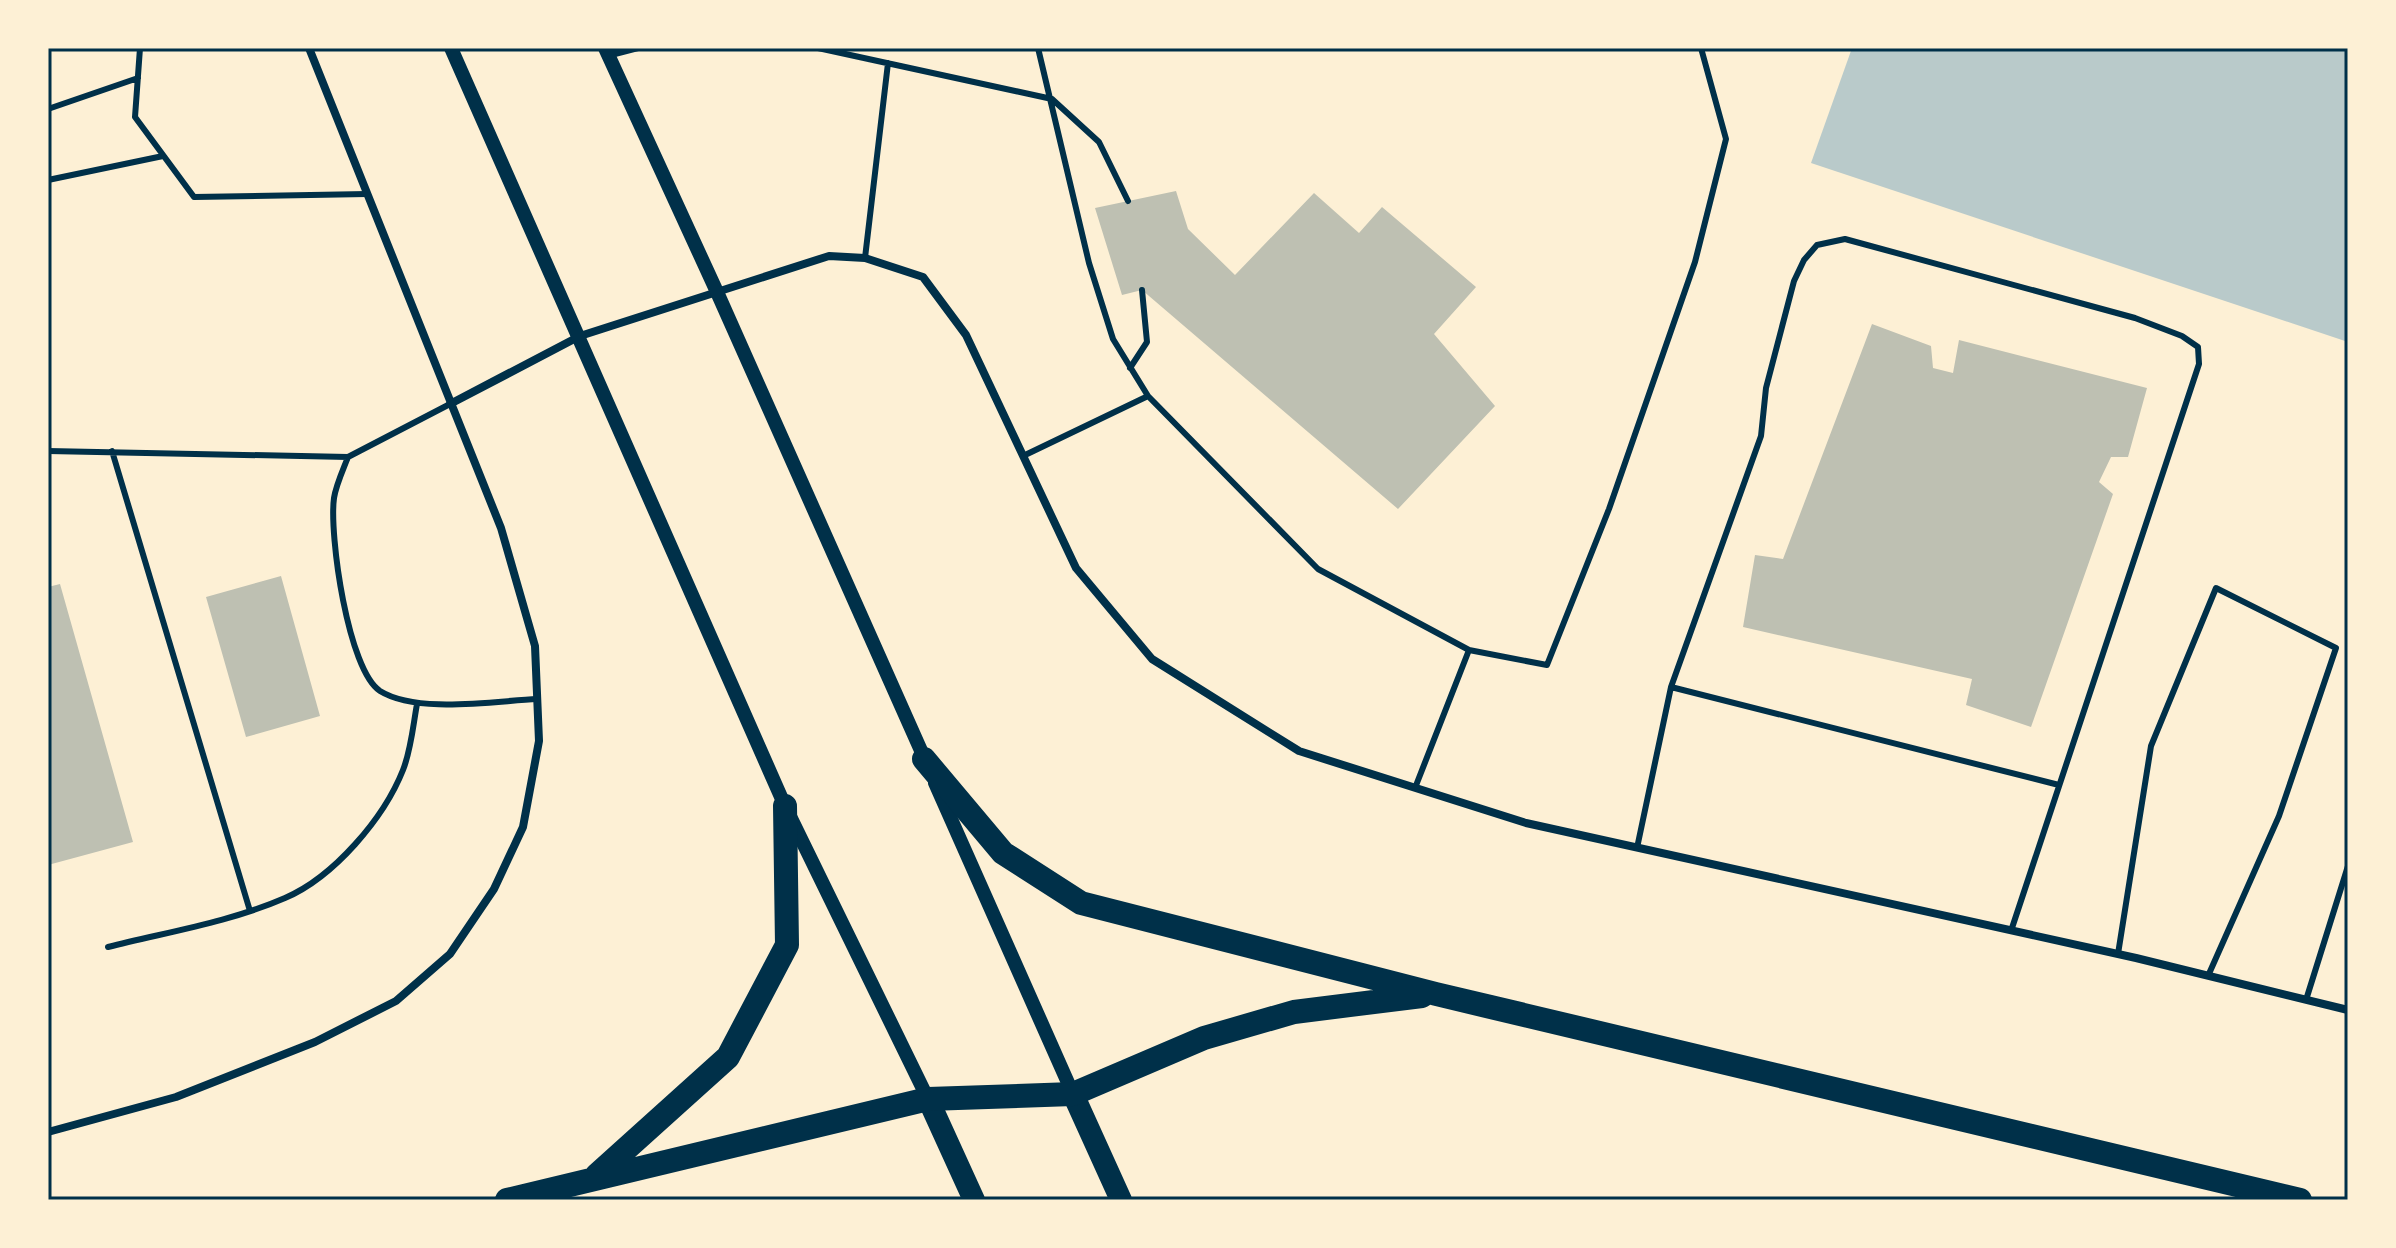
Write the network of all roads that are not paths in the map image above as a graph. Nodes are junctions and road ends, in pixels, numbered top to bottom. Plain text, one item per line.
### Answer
1 (140, 48) edge
2 (309, 48) edge
3 (451, 48) edge
4 (638, 48) edge
5 (818, 48) edge
6 (1038, 48) edge
7 (1701, 48) edge
8 (607, 52) edge
9 (888, 63) junction
10 (138, 78) junction
11 (1052, 99) junction
12 (48, 109) edge
13 (163, 156) junction
14 (48, 180) edge
15 (367, 194) junction
16 (1128, 201) dead end
17 (865, 258) junction
18 (1142, 290) dead end
19 (717, 292) junction
20 (580, 336) junction
21 (1130, 368) junction
22 (1148, 396) junction
23 (450, 404) junction
24 (48, 451) edge
25 (112, 451) junction
26 (1023, 456) junction
27 (348, 457) junction
28 (1469, 650) junction
29 (1671, 687) junction
30 (537, 699) junction
31 (417, 704) junction
32 (924, 759) junction
33 (2059, 785) junction
34 (1415, 788) junction
35 (785, 806) junction
36 (1637, 848) junction
37 (2348, 866) edge
38 (250, 911) junction
39 (2011, 931) junction
40 (108, 947) dead end
41 (2118, 954) junction
42 (2208, 976) junction
43 (1436, 994) junction
44 (2306, 1000) junction
45 (2348, 1010) edge
46 (1073, 1094) junction
47 (928, 1099) junction
48 (48, 1132) edge
49 (593, 1178) junction
50 (507, 1200) edge
51 (974, 1200) edge
52 (1121, 1200) edge
53 (2300, 1200) edge

1 - 10 lane
2 - 15 street
3 - 20 street
4 - 8 lane
5 - 9 lane
6 - 11 lane
7 - 28 lane
8 - 19 street
9 - 11 lane
9 - 17 lane
10 - 12 lane
10 - 13 lane
11 - 16 lane
11 - 21 lane
13 - 14 lane
13 - 15 lane
15 - 23 street
17 - 19 street
17 - 26 street
18 - 21 lane
19 - 20 street
19 - 32 street
20 - 23 street
20 - 35 street
21 - 22 lane
22 - 26 lane
22 - 28 lane
23 - 27 lane
23 - 30 street
24 - 25 lane
25 - 27 lane
25 - 38 lane
26 - 34 street
27 - 31 lane
28 - 34 lane
29 - 33 lane
29 - 33 lane
29 - 36 lane
30 - 31 lane
30 - 48 street
31 - 38 lane
32 - 43 highway
32 - 46 street
33 - 39 lane
34 - 36 street
35 - 47 street
35 - 49 highway
36 - 39 street
37 - 44 lane
38 - 40 lane
39 - 41 street
41 - 42 street
41 - 42 lane
42 - 44 street
43 - 46 highway
43 - 53 highway
44 - 45 street
46 - 47 highway
46 - 52 highway
47 - 49 highway
47 - 51 highway
49 - 50 highway

